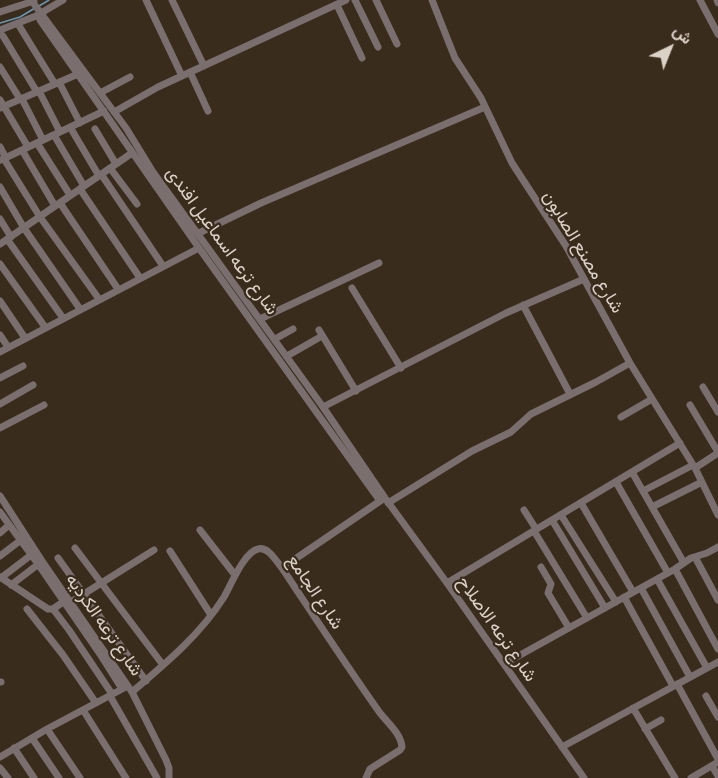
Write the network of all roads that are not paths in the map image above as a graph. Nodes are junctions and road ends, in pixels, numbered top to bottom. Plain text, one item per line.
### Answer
1 (63, 0) edge
2 (146, 0) edge
3 (172, 0) edge
4 (355, 0) edge
5 (376, 0) edge
6 (432, 0) edge
7 (33, 1) edge
8 (703, 1) edge
9 (341, 2) edge
10 (0, 12) edge
11 (39, 14) junction
12 (18, 24) junction
13 (2, 33) edge
14 (718, 33) edge
15 (398, 44) dead end
16 (378, 47) dead end
17 (362, 58) dead end
18 (204, 66) junction
19 (0, 67) edge
20 (190, 72) junction
21 (78, 74) junction
22 (182, 76) junction
23 (130, 77) dead end
24 (57, 83) junction
25 (38, 92) junction
26 (100, 93) junction
27 (21, 99) junction
28 (1, 105) edge
29 (485, 107) junction
30 (104, 111) junction
31 (208, 111) dead end
32 (114, 112) junction
33 (80, 123) junction
34 (70, 127) junction
35 (95, 129) dead end
36 (57, 133) junction
37 (40, 141) junction
38 (0, 147) edge
39 (25, 149) junction
40 (132, 153) junction
41 (3, 159) edge
42 (113, 166) junction
43 (100, 175) junction
44 (0, 187) edge
45 (82, 188) junction
46 (70, 195) junction
47 (57, 204) junction
48 (137, 204) dead end
49 (40, 217) junction
50 (0, 219) edge
51 (24, 228) junction
52 (199, 233) junction
53 (9, 238) junction
54 (0, 244) edge
55 (199, 248) junction
56 (379, 263) dead end
57 (0, 264) edge
58 (163, 266) junction
59 (220, 270) junction
60 (140, 278) junction
61 (584, 279) junction
62 (352, 288) dead end
63 (118, 289) junction
64 (99, 299) junction
65 (0, 301) edge
66 (523, 305) junction
67 (80, 309) junction
68 (63, 318) junction
69 (260, 319) junction
70 (45, 327) junction
71 (293, 329) dead end
72 (0, 335) edge
73 (25, 338) junction
74 (275, 339) junction
75 (8, 347) junction
76 (0, 352) edge
77 (286, 356) junction
78 (630, 363) junction
79 (23, 366) dead end
80 (401, 368) junction
81 (0, 378) edge
82 (33, 385) dead end
83 (703, 387) dead end
84 (356, 391) junction
85 (570, 394) junction
86 (652, 399) junction
87 (0, 404) edge
88 (44, 405) dead end
89 (690, 405) dead end
90 (323, 407) junction
91 (718, 412) edge
92 (621, 417) dead end
93 (0, 428) edge
94 (680, 444) junction
95 (718, 452) edge
96 (694, 467) junction
97 (632, 472) junction
98 (616, 482) junction
99 (702, 482) junction
100 (643, 492) junction
101 (0, 496) edge
102 (384, 500) junction
103 (581, 503) junction
104 (652, 507) junction
105 (524, 510) dead end
106 (0, 512) edge
107 (717, 512) edge
108 (561, 514) junction
109 (552, 520) junction
110 (9, 525) junction
111 (200, 530) dead end
112 (535, 530) junction
113 (0, 532) edge
114 (21, 540) junction
115 (718, 547) edge
116 (75, 548) dead end
117 (154, 550) dead end
118 (170, 551) dead end
119 (31, 555) junction
120 (0, 556) edge
121 (695, 557) junction
122 (58, 558) dead end
123 (40, 563) junction
124 (684, 563) junction
125 (541, 567) dead end
126 (282, 568) junction
127 (671, 571) junction
128 (235, 575) junction
129 (1, 578) edge
130 (657, 579) junction
131 (101, 583) junction
132 (447, 583) junction
133 (11, 585) junction
134 (641, 588) junction
135 (633, 592) junction
136 (84, 594) junction
137 (624, 597) junction
138 (718, 600) edge
139 (67, 601) junction
140 (616, 602) junction
141 (605, 608) junction
142 (27, 609) dead end
143 (53, 609) junction
144 (211, 615) junction
145 (587, 618) junction
146 (569, 628) junction
147 (718, 649) edge
148 (718, 662) edge
149 (504, 664) junction
150 (163, 665) junction
151 (707, 668) junction
152 (690, 677) junction
153 (146, 681) junction
154 (675, 685) junction
155 (127, 689) junction
156 (111, 695) junction
157 (706, 696) dead end
158 (96, 703) junction
159 (633, 708) junction
160 (83, 710) junction
161 (718, 717) edge
162 (661, 720) dead end
163 (47, 729) junction
164 (645, 729) junction
165 (32, 738) junction
166 (562, 747) junction
167 (14, 748) junction
168 (0, 757) edge
169 (716, 762) edge
170 (0, 768) edge
171 (718, 776) edge
172 (8, 778) edge
173 (34, 778) edge
174 (59, 778) edge
175 (80, 778) edge
176 (126, 778) edge
177 (157, 778) edge
178 (169, 778) edge
179 (366, 778) edge
180 (584, 778) edge
181 (675, 778) edge
182 (691, 778) edge

1 - 11 street
2 - 22 street
3 - 18 street
4 - 16 street
5 - 15 street
6 - 29 street, شارع مصنع الصابون
7 - 10 street
7 - 11 street, شارع ترعه اسماعيل افندى
8 - 14 street
9 - 17 street
9 - 18 street
11 - 12 street
11 - 21 street, شارع ترعه اسماعيل افندى
11 - 26 street, شارع ترعه اسماعيل افندى
12 - 13 street
12 - 24 street
13 - 25 street
18 - 20 street
19 - 27 street
20 - 22 street
20 - 31 street
21 - 24 street
21 - 30 street, شارع ترعه اسماعيل افندى
22 - 32 street
23 - 26 street
24 - 25 street
24 - 33 street
25 - 27 street
25 - 36 street
26 - 32 street, شارع ترعه اسماعيل افندى
27 - 28 street
27 - 37 street
28 - 39 street
29 - 52 street
29 - 61 street, شارع مصنع الصابون
30 - 33 street
30 - 40 street, شارع ترعه اسماعيل افندى
32 - 52 street, شارع ترعه اسماعيل افندى
33 - 34 street
34 - 36 street
34 - 43 street
35 - 42 street
36 - 37 street
36 - 45 street
37 - 39 street
37 - 46 street
38 - 41 street
39 - 41 street
39 - 47 street
40 - 42 street
40 - 55 street, شارع ترعه اسماعيل افندى
41 - 49 street
42 - 43 street
42 - 48 street
43 - 45 street
43 - 58 street
44 - 51 street
45 - 46 street
45 - 60 street
46 - 47 street
47 - 49 street
47 - 63 street
49 - 51 street
49 - 64 street
50 - 53 street
51 - 53 street
51 - 67 street
52 - 59 street, شارع ترعه اسماعيل افندى
53 - 54 street
53 - 68 street
55 - 58 street
55 - 59 street, شارع ترعه اسماعيل افندى
56 - 69 street
57 - 70 street
58 - 60 street
59 - 69 street, شارع ترعه اسماعيل افندى
59 - 102 street, شارع ترعه اسماعيل افندى
60 - 63 street
61 - 66 street
61 - 78 street, شارع مصنع الصابون
62 - 80 street
63 - 64 street
64 - 67 street
65 - 73 street
66 - 80 street
66 - 85 street
67 - 68 street
68 - 70 street
69 - 74 street, شارع ترعه اسماعيل افندى
70 - 73 street
71 - 74 street
72 - 75 street
73 - 75 street
74 - 77 street, شارع ترعه اسماعيل افندى
75 - 76 street
77 - 84 street
77 - 90 street, شارع ترعه اسماعيل افندى
78 - 85 street
78 - 86 street, شارع مصنع الصابون
79 - 81 street
80 - 84 street
82 - 87 street
83 - 91 street
84 - 90 street
85 - 102 street
86 - 92 street
86 - 94 street, شارع مصنع الصابون
88 - 93 street
89 - 95 street
90 - 102 street, شارع ترعه اسماعيل افندى
94 - 96 street, شارع مصنع الصابون
94 - 97 street
95 - 96 street
96 - 99 street, شارع مصنع الصابون
96 - 100 street
97 - 98 street
97 - 100 street
98 - 103 street
98 - 127 street
99 - 104 street
99 - 107 street, شارع مصنع الصابون
100 - 104 street
101 - 123 street, شارع ترعه الكرديه
102 - 126 street
102 - 132 street, شارع ترعه الاصلاح
103 - 108 street
103 - 135 street
104 - 124 street
105 - 112 street
106 - 110 street, شارع ترعه الكرديه
108 - 109 street
108 - 140 street
109 - 112 street
109 - 141 street
110 - 113 street
110 - 114 street, شارع ترعه الكرديه
111 - 128 street
112 - 132 street
112 - 145 street
114 - 119 street, شارع ترعه الكرديه
114 - 120 street
115 - 121 street
116 - 131 street
117 - 131 street
118 - 144 street
119 - 123 street, شارع ترعه الكرديه
119 - 129 street
121 - 124 street
121 - 138 street
122 - 136 street
123 - 133 street
123 - 139 street, شارع ترعه الكرديه
124 - 127 street
125 - 146 street
126 - 128 street, شارع الجامع
126 - 179 street, شارع الجامع
127 - 130 street
127 - 147 street
128 - 144 street, شارع الجامع
129 - 133 street
130 - 134 street
130 - 151 street
131 - 136 street
131 - 150 street
132 - 149 street, شارع ترعه الاصلاح
133 - 143 street
134 - 135 street
134 - 152 street
135 - 137 street
136 - 139 street
136 - 153 street
137 - 140 street
137 - 154 street
139 - 143 street
139 - 155 street, شارع ترعه الكرديه
140 - 141 street
141 - 145 street
142 - 158 street
143 - 156 street
144 - 150 street, شارع الجامع
145 - 146 street
146 - 149 street
148 - 151 street
149 - 166 street, شارع ترعه الاصلاح
150 - 153 street, شارع الجامع
151 - 152 street
152 - 154 street
153 - 155 street, شارع الجامع
154 - 159 street
154 - 169 street
155 - 156 street, شارع الجامع
155 - 178 street, شارع ترعه الكرديه
156 - 158 street, شارع الجامع
156 - 177 street
157 - 161 street
158 - 160 street, شارع الجامع
159 - 164 street
159 - 166 street
160 - 163 street, شارع الجامع
160 - 176 street
162 - 164 street
163 - 165 street, شارع الجامع
163 - 175 street
164 - 181 street
165 - 167 street, شارع الجامع
165 - 174 street
166 - 180 street, شارع ترعه الاصلاح
167 - 168 street, شارع الجامع
167 - 173 street
169 - 171 street
169 - 182 street
170 - 172 street

